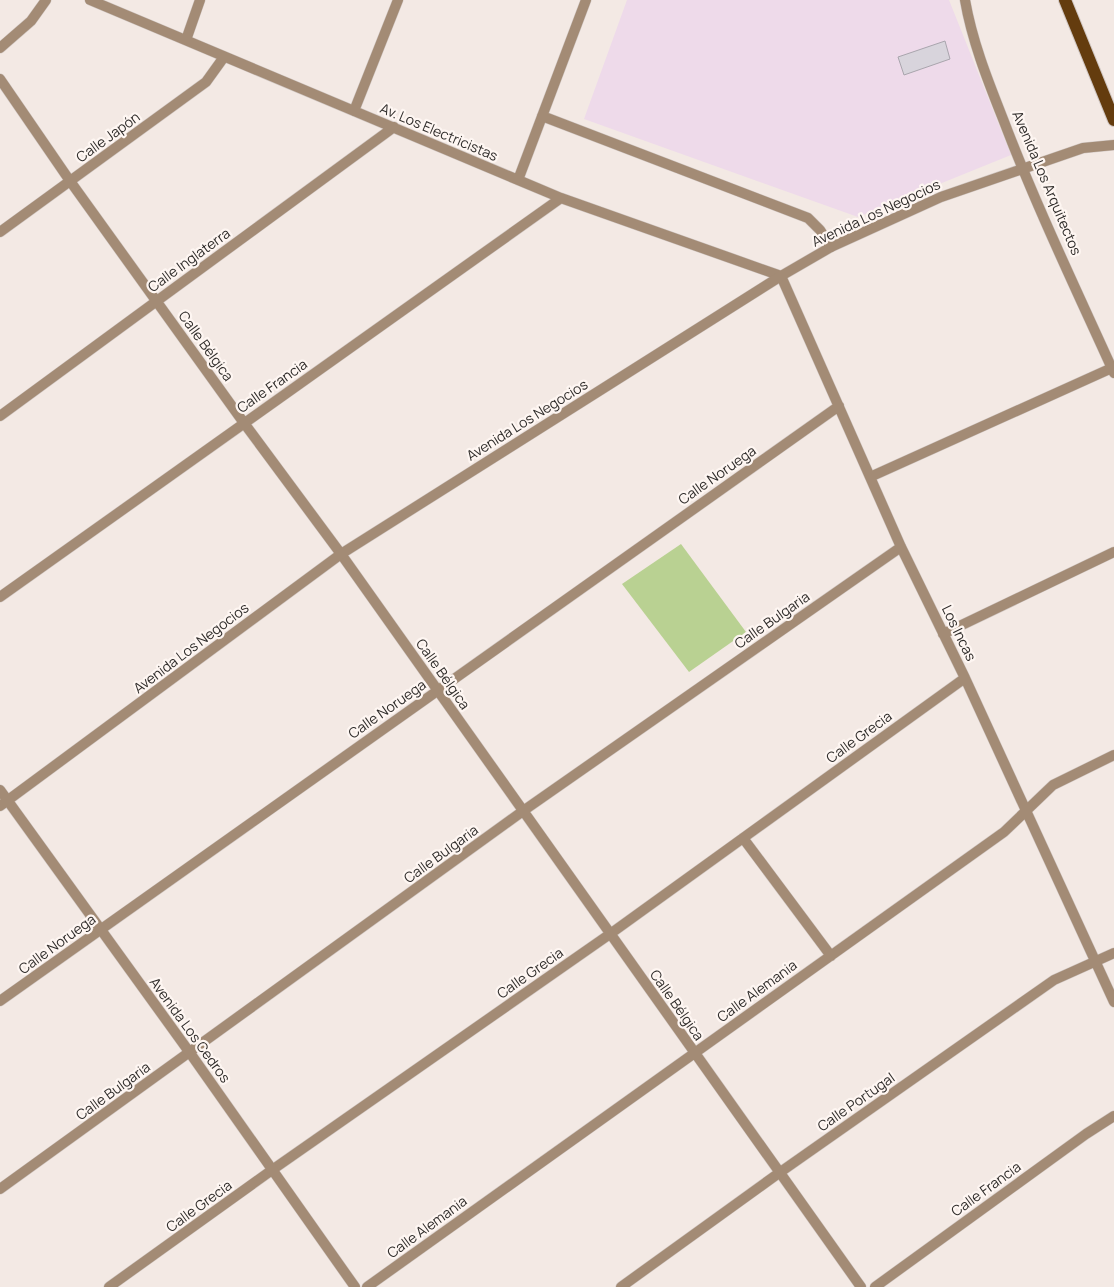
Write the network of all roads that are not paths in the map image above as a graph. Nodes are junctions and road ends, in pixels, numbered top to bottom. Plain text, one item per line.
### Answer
1 (46, 0) edge
2 (90, 0) edge
3 (200, 0) edge
4 (398, 0) edge
5 (586, 0) edge
6 (965, 0) edge
7 (1065, 0) edge
8 (186, 40) junction
9 (0, 48) edge
10 (224, 57) junction
11 (0, 80) edge
12 (354, 111) junction
13 (542, 116) junction
14 (1114, 120) edge
15 (394, 128) junction
16 (1114, 145) edge
17 (1022, 169) junction
18 (518, 180) junction
19 (70, 181) junction
20 (561, 198) junction
21 (0, 232) edge
22 (831, 247) junction
23 (782, 276) junction
24 (156, 301) junction
25 (1113, 369) edge
26 (839, 406) junction
27 (0, 416) edge
28 (244, 423) junction
29 (870, 477) junction
30 (902, 547) junction
31 (1114, 552) edge
32 (340, 554) junction
33 (0, 597) edge
34 (943, 634) junction
35 (965, 678) junction
36 (437, 690) junction
37 (1114, 755) edge
38 (0, 790) edge
39 (4, 803) edge
40 (523, 811) junction
41 (1027, 812) junction
42 (743, 838) junction
43 (100, 929) junction
44 (610, 934) junction
45 (1114, 953) edge
46 (831, 956) junction
47 (1096, 961) junction
48 (0, 1001) edge
49 (1114, 1002) edge
50 (190, 1053) junction
51 (694, 1053) junction
52 (1114, 1116) edge
53 (272, 1170) junction
54 (779, 1173) junction
55 (0, 1189) edge
56 (109, 1287) edge
57 (354, 1287) edge
58 (367, 1287) edge
59 (622, 1287) edge
60 (861, 1287) edge
61 (875, 1287) edge

1 - 9 street
2 - 8 street, Av. Los Electricistas
3 - 8 street
4 - 12 street
5 - 13 street
6 - 17 street, Avenida Los Arquitectos
7 - 14 main road
8 - 10 street, Av. Los Electricistas
10 - 12 street, Av. Los Electricistas
10 - 19 street, Calle Japón
11 - 19 street, Calle Bélgica
12 - 15 street, Av. Los Electricistas
13 - 18 street
13 - 22 street
15 - 18 street, Av. Los Electricistas
15 - 24 street, Calle Inglaterra
16 - 17 street, Avenida Los Negocios
17 - 22 street, Avenida Los Negocios
17 - 25 street, Avenida Los Arquitectos
18 - 20 street, Av. Los Electricistas
19 - 21 street, Calle Japón
19 - 24 street, Calle Bélgica
20 - 23 street, Av. Los Electricistas
20 - 28 street, Calle Francia
22 - 23 street, Avenida Los Negocios
23 - 26 street, Los Incas
23 - 32 street, Avenida Los Negocios
24 - 27 street, Calle Inglaterra
24 - 28 street, Calle Bélgica
25 - 29 street
26 - 29 street, Los Incas
26 - 36 street, Calle Noruega
28 - 32 street, Calle Bélgica
28 - 33 street, Calle Francia
29 - 30 street, Los Incas
30 - 34 street, Los Incas
30 - 40 street, Calle Bulgaria
31 - 34 street
32 - 36 street, Calle Bélgica
32 - 39 street, Avenida Los Negocios
34 - 35 street, Los Incas
35 - 41 street, Los Incas
35 - 42 street, Calle Grecia
36 - 40 street, Calle Bélgica
36 - 43 street, Calle Noruega
37 - 41 street, Calle Alemania
38 - 39 street, Avenida Los Cedros
39 - 43 street, Avenida Los Cedros
40 - 44 street, Calle Bélgica
40 - 50 street, Calle Bulgaria
41 - 46 street, Calle Alemania
41 - 47 street, Los Incas
42 - 44 street, Calle Grecia
42 - 46 street
43 - 48 street, Calle Noruega
43 - 50 street, Avenida Los Cedros
44 - 51 street, Calle Bélgica
44 - 53 street, Calle Grecia
45 - 47 street, Calle Portugal
46 - 51 street, Calle Alemania
47 - 49 street, Los Incas
47 - 54 street, Calle Portugal
50 - 53 street, Avenida Los Cedros
50 - 55 street, Calle Bulgaria
51 - 54 street, Calle Bélgica
51 - 58 street, Calle Alemania
52 - 61 street, Calle Francia
53 - 56 street, Calle Grecia
53 - 57 street, Avenida Los Cedros
54 - 59 street, Calle Portugal
54 - 60 street, Calle Bélgica

